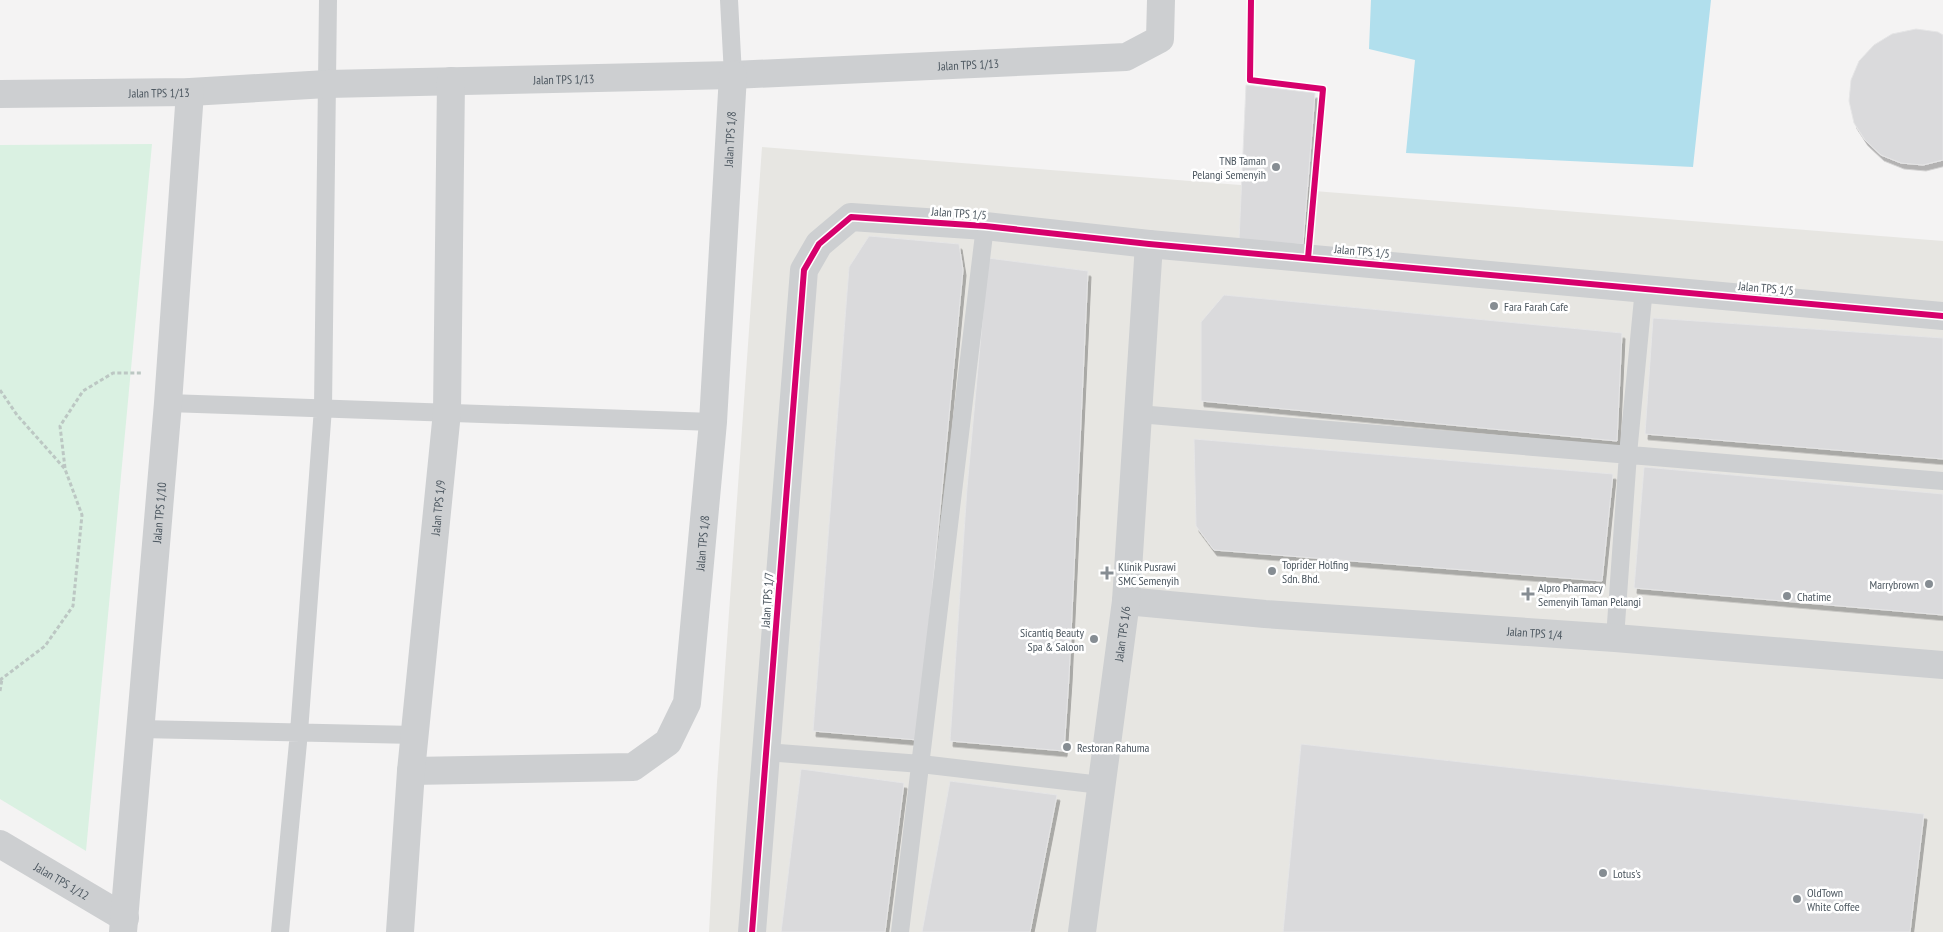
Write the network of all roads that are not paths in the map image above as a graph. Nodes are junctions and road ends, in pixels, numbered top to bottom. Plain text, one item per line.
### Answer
1 (328, 0) edge
2 (729, 0) edge
3 (1161, 0) edge
4 (733, 75) junction
5 (451, 81) junction
6 (327, 84) junction
7 (190, 92) junction
8 (0, 94) edge
9 (985, 226) junction
10 (1149, 244) junction
11 (804, 270) joint
12 (1644, 288) junction
13 (1943, 316) edge
14 (168, 403) junction
15 (323, 408) junction
16 (447, 412) junction
17 (1138, 414) junction
18 (713, 422) junction
19 (1628, 454) junction
20 (1943, 481) edge
21 (1126, 601) junction
22 (1615, 638) junction
23 (1943, 665) edge
24 (140, 730) junction
25 (299, 732) junction
26 (415, 735) junction
27 (766, 752) junction
28 (921, 764) junction
29 (411, 771) junction
30 (1101, 785) junction
31 (0, 844) edge
32 (124, 925) edge
33 (280, 932) edge
34 (400, 932) edge
35 (752, 932) edge
36 (900, 932) edge
37 (1082, 932) edge

1 - 6 lane
2 - 4 lane
3 - 4 street, Jalan TPS 1/13
4 - 5 street, Jalan TPS 1/13
4 - 18 street, Jalan TPS 1/8
5 - 6 street, Jalan TPS 1/13
5 - 16 street, Jalan TPS 1/9
6 - 7 street, Jalan TPS 1/13
6 - 15 lane
7 - 8 street, Jalan TPS 1/13
7 - 14 street, Jalan TPS 1/10
9 - 10 street, Jalan TPS 1/5
9 - 11 street, Jalan TPS 1/5
9 - 28 lane
10 - 12 street, Jalan TPS 1/5
10 - 17 street, Jalan TPS 1/6
11 - 27 street, Jalan TPS 1/7
12 - 13 street, Jalan TPS 1/5
12 - 19 lane
14 - 15 lane
14 - 24 street, Jalan TPS 1/10
15 - 16 lane
15 - 25 lane
16 - 18 lane
16 - 26 street, Jalan TPS 1/9
17 - 19 lane
17 - 21 street, Jalan TPS 1/6
18 - 29 street, Jalan TPS 1/8
19 - 20 lane
19 - 22 lane
21 - 22 street, Jalan TPS 1/4
21 - 30 street, Jalan TPS 1/6
22 - 23 street, Jalan TPS 1/4
24 - 25 lane
24 - 32 street, Jalan TPS 1/10
25 - 26 lane
25 - 33 lane
26 - 29 street, Jalan TPS 1/9
27 - 28 lane
27 - 35 street, Jalan TPS 1/7
28 - 30 lane
28 - 36 lane
29 - 34 street, Jalan TPS 1/9
30 - 37 street, Jalan TPS 1/6
31 - 32 street, Jalan TPS 1/12

